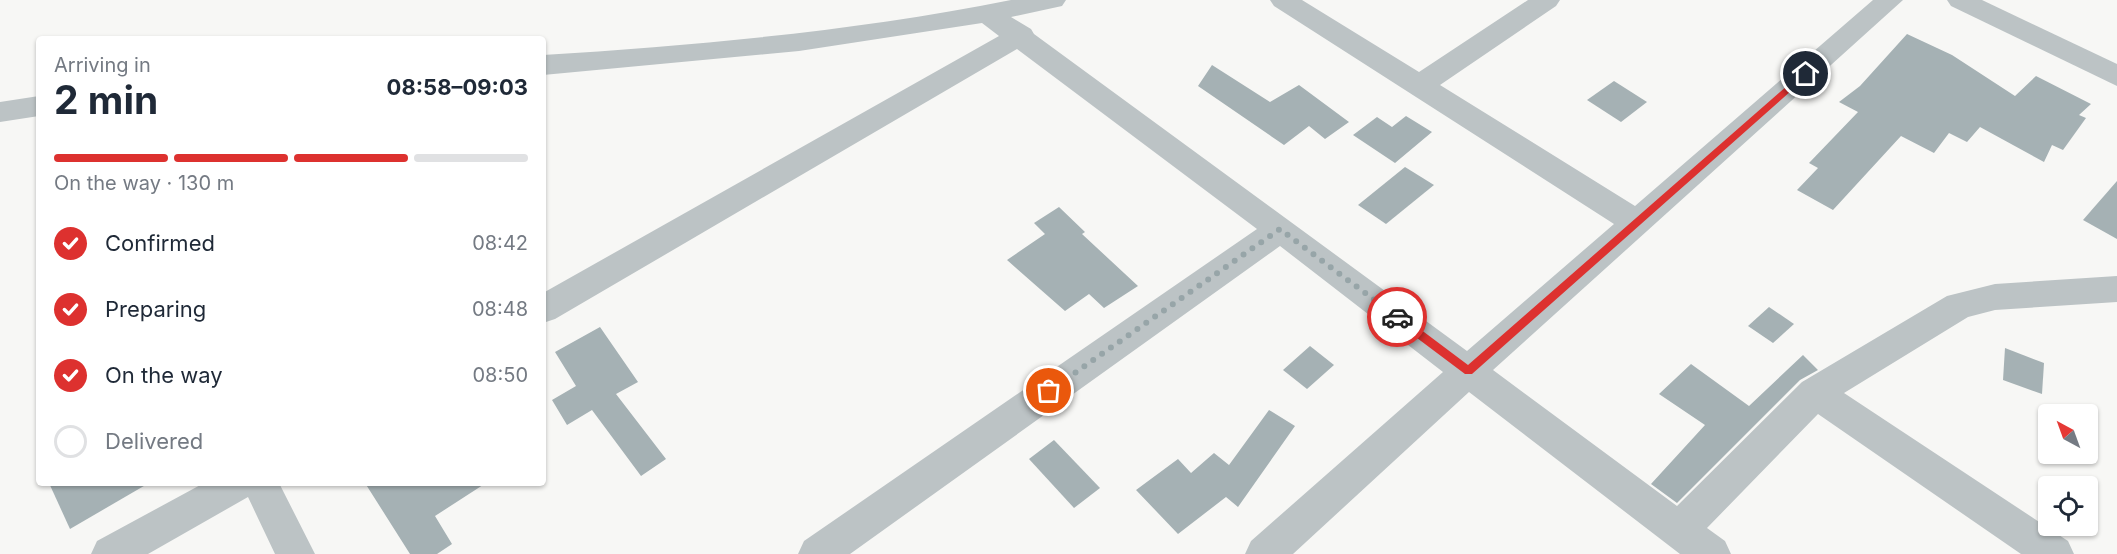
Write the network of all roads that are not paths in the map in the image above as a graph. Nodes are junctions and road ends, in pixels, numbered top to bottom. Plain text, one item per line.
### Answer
1 (1053, 0) edge
2 (1283, 0) edge
3 (1547, 0) edge
4 (1890, 0) edge
5 (1960, 0) edge
6 (988, 14) junction
7 (1021, 35) junction
8 (546, 65) edge
9 (2117, 76) edge
10 (1419, 86) junction
11 (36, 106) edge
12 (0, 112) edge
13 (1637, 223) junction
14 (1280, 229) junction
15 (2117, 289) edge
16 (546, 307) edge
17 (1468, 371) junction
18 (1815, 393) junction
19 (234, 486) edge
20 (261, 486) edge
21 (1679, 530) junction
22 (1270, 552) edge
23 (111, 554) edge
24 (295, 554) edge
25 (818, 554) edge
26 (1711, 554) edge
27 (2054, 554) edge

1 - 6 street
2 - 10 street
3 - 10 street
4 - 13 street
5 - 9 street
6 - 7 street
6 - 8 street
7 - 14 street
7 - 16 street
10 - 13 street
11 - 12 street
13 - 17 street
14 - 17 street
14 - 25 street
15 - 18 street
17 - 21 street
17 - 22 street
18 - 21 street
18 - 27 street
19 - 23 street
20 - 24 street
21 - 26 street

